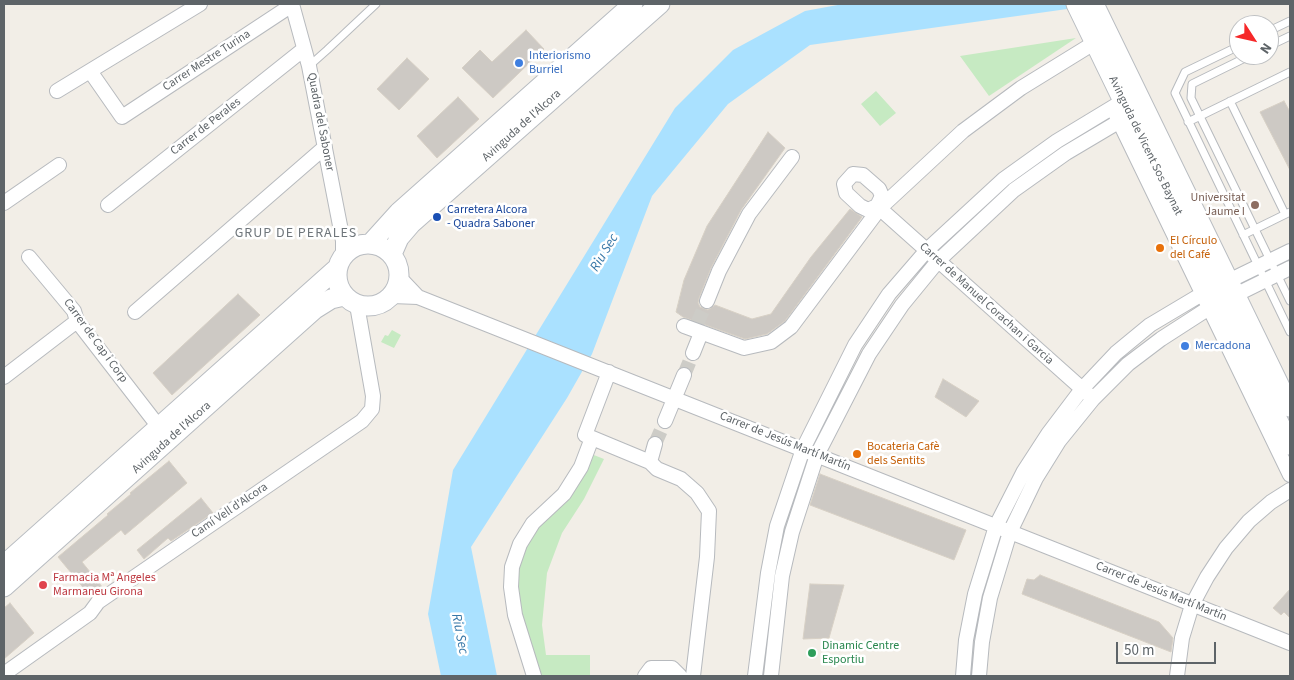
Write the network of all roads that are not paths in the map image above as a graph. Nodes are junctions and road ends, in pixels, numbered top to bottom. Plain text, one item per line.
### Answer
1 (200, 4) edge
2 (292, 4) edge
3 (376, 4) edge
4 (633, 4) edge
5 (660, 4) edge
6 (1087, 7) edge
7 (1094, 43) junction
8 (304, 50) junction
9 (1229, 51) edge
10 (1231, 65) edge
11 (309, 66) junction
12 (90, 71) junction
13 (1290, 72) edge
14 (57, 92) dead end
15 (1230, 101) junction
16 (1121, 111) junction
17 (1200, 116) junction
18 (1188, 122) junction
19 (325, 147) junction
20 (792, 157) dead end
21 (59, 165) dead end
22 (4, 203) edge
23 (108, 205) dead end
24 (878, 207) junction
25 (1288, 213) edge
26 (1255, 229) junction
27 (1243, 234) junction
28 (927, 250) junction
29 (350, 251) junction
30 (1290, 251) edge
31 (392, 254) junction
32 (29, 257) dead end
33 (938, 261) junction
34 (1265, 264) junction
35 (1290, 268) edge
36 (1271, 277) junction
37 (400, 278) junction
38 (1218, 295) junction
39 (392, 296) junction
40 (418, 297) junction
41 (351, 301) junction
42 (707, 301) tunnel mouth
43 (1290, 301) edge
44 (135, 312) dead end
45 (77, 321) junction
46 (1290, 332) edge
47 (693, 353) tunnel mouth
48 (609, 372) junction
49 (684, 375) tunnel mouth
50 (4, 377) edge
51 (1082, 389) junction
52 (674, 398) junction
53 (1093, 399) junction
54 (1290, 407) edge
55 (665, 421) tunnel mouth
56 (159, 427) junction
57 (588, 437) junction
58 (655, 444) tunnel mouth
59 (1290, 445) edge
60 (803, 450) junction
61 (816, 455) junction
62 (650, 462) junction
63 (1290, 475) edge
64 (1290, 490) edge
65 (996, 526) junction
66 (1010, 532) junction
67 (4, 565) edge
68 (4, 587) edge
69 (1192, 604) junction
70 (1290, 643) edge
71 (4, 674) edge
72 (534, 676) edge
73 (645, 676) edge
74 (680, 676) edge
75 (693, 676) edge
76 (755, 676) edge
77 (771, 676) edge
78 (963, 676) edge
79 (979, 676) edge
80 (1177, 676) edge

1 - 12 street
2 - 8 street, Quadra del Saboner
2 - 12 street, Carrer Mestre Turina
3 - 11 lane
4 - 29 main road, Avinguda de l'Alcora
5 - 31 main road, Avinguda de l'Alcora
6 - 7 main road, Avinguda de Vicent Sos Baynat
6 - 38 main road, Avinguda de Vicent Sos Baynat
7 - 16 main road, Avinguda de Vicent Sos Baynat
7 - 24 street
8 - 11 street, Quadra del Saboner
8 - 23 street, Carrer de Perales
9 - 18 lane
10 - 17 lane
11 - 19 street, Quadra del Saboner
12 - 14 street
13 - 15 lane
15 - 17 lane
15 - 25 lane
16 - 28 street
16 - 33 street
16 - 38 main road, Avinguda de Vicent Sos Baynat
17 - 18 lane
17 - 26 lane
18 - 27 lane
19 - 29 street, Quadra del Saboner
19 - 44 street
20 - 42 street
21 - 22 street
24 - 28 street, Carrer de Manuel Corachan i Garcia
24 - 47 street
25 - 26 lane
26 - 27 lane
26 - 34 lane
27 - 34 lane
28 - 33 street, Carrer de Manuel Corachan i Garcia
28 - 60 street
29 - 31 main road
29 - 41 main road
29 - 56 main road, Avinguda de l'Alcora
30 - 34 street
31 - 37 main road
32 - 45 street, Carrer de Cap i Corp
33 - 51 street, Carrer de Manuel Corachan i Garcia
33 - 61 street
34 - 36 lane
34 - 36 lane
34 - 38 street
35 - 36 street
36 - 38 street
36 - 43 lane
36 - 46 lane
37 - 39 main road
37 - 40 street, Carrer de Jesús Martí Martín
38 - 51 street
38 - 53 street
38 - 54 main road, Avinguda de Vicent Sos Baynat
38 - 59 main road, Avinguda de Vicent Sos Baynat
38 - 63 street, Avinguda de Vicent Sos Baynat
39 - 40 street, Carrer de Jesús Martí Martín
39 - 41 main road
40 - 48 street, Carrer de Jesús Martí Martín
41 - 68 main road, Avinguda de l'Alcora
41 - 71 street, Camí Vell d'Alcora
45 - 50 street
45 - 56 street, Carrer de Cap i Corp
48 - 52 street, Carrer de Jesús Martí Martín
48 - 57 street
49 - 52 street
51 - 53 street, Carrer de Manuel Corachan i Garcia
51 - 65 street
52 - 55 street
52 - 60 street, Carrer de Jesús Martí Martín
53 - 66 street
56 - 67 main road, Avinguda de l'Alcora
57 - 62 street
57 - 72 street
58 - 62 street
60 - 61 street, Carrer de Jesús Martí Martín
60 - 76 street
61 - 65 street, Carrer de Jesús Martí Martín
61 - 77 street
62 - 75 street
64 - 69 street
65 - 66 street, Carrer de Jesús Martí Martín
65 - 78 street
66 - 69 street, Carrer de Jesús Martí Martín
66 - 79 street
69 - 70 street, Carrer de Jesús Martí Martín
69 - 80 street
73 - 74 street

